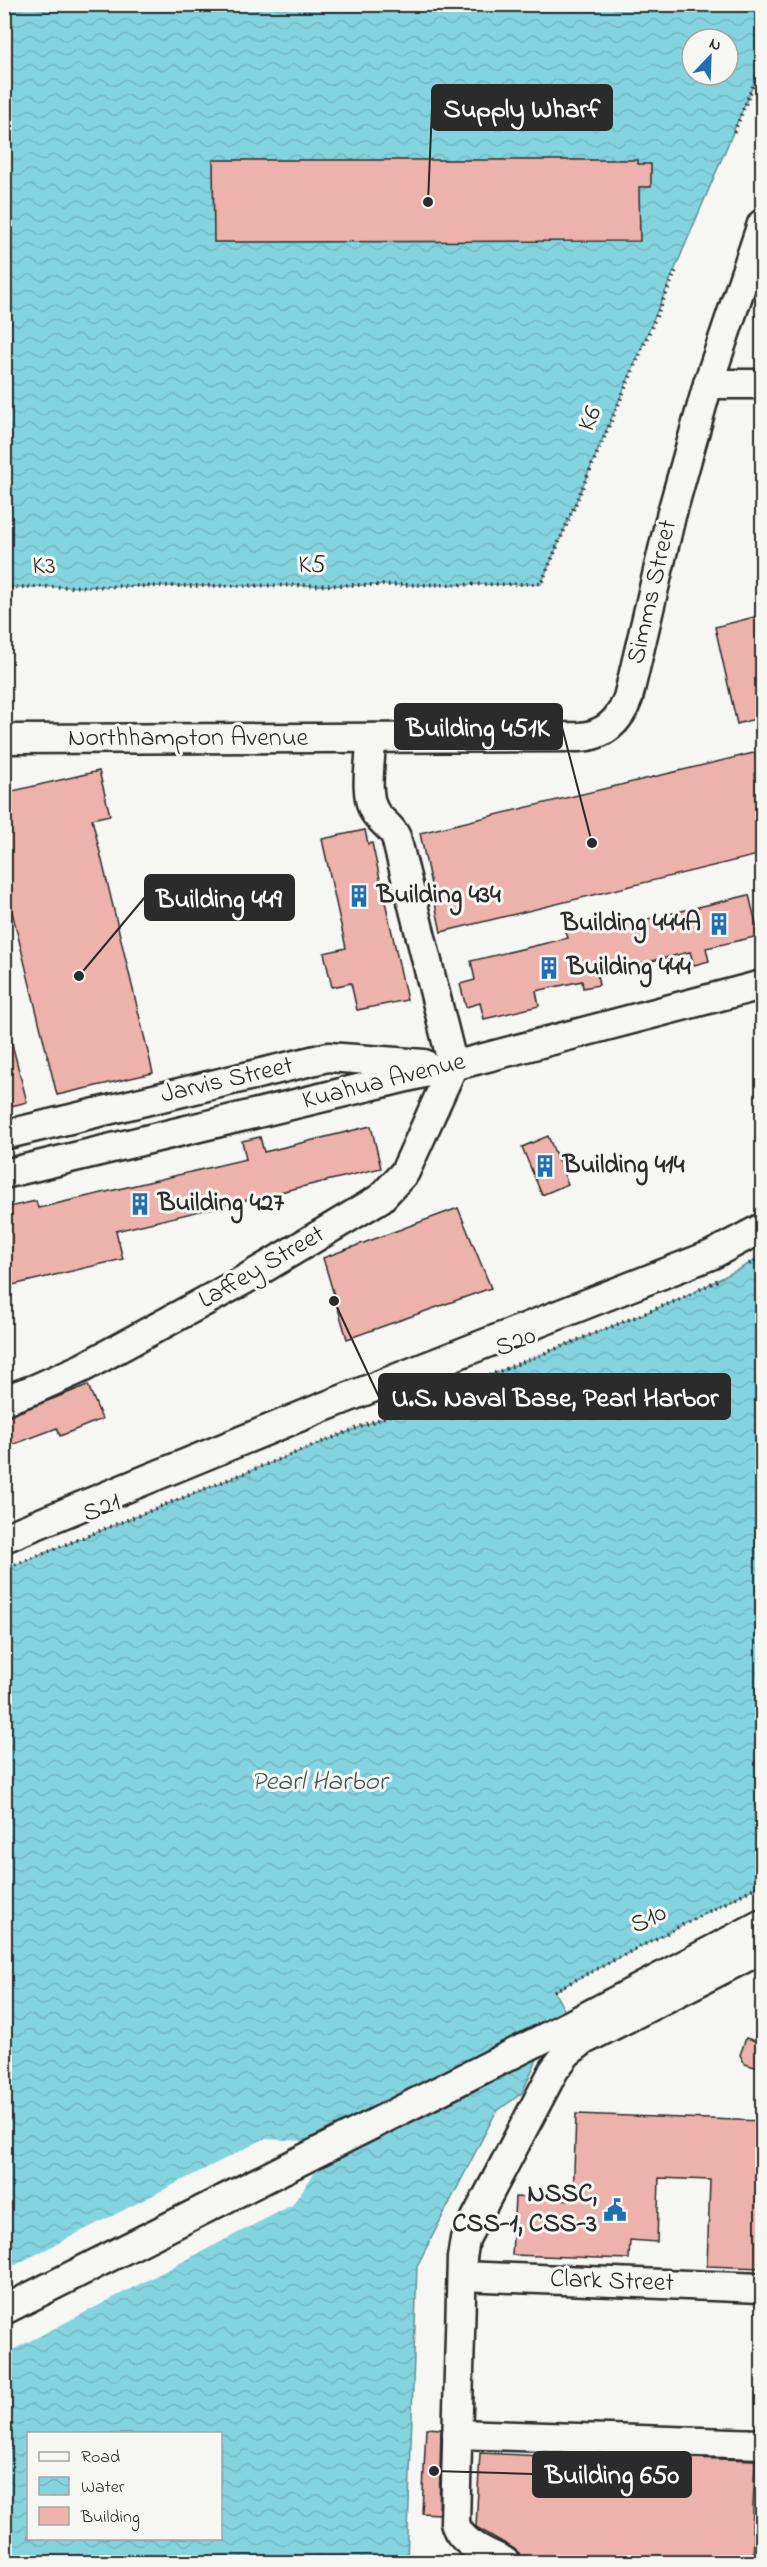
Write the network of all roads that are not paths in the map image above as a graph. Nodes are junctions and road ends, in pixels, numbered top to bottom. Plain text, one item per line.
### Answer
1 (762, 224) edge
2 (708, 384) junction
3 (762, 384) edge
4 (4, 739) edge
5 (371, 739) junction
6 (762, 985) edge
7 (453, 1066) junction
8 (4, 1135) edge
9 (4, 1174) edge
10 (762, 1228) edge
11 (4, 1400) edge
12 (4, 1538) edge
13 (762, 1924) edge
14 (762, 1949) edge
15 (462, 2276) junction
16 (762, 2288) edge
17 (4, 2310) edge
18 (457, 2434) junction
19 (762, 2444) edge
20 (504, 2562) edge

1 - 2 street, Simms Street
2 - 3 street
2 - 5 street, Simms Street
4 - 5 street, Northhampton Avenue
5 - 7 street
6 - 7 street, Kuahua Avenue
7 - 8 street, Jarvis Street
7 - 9 street, Kuahua Avenue
7 - 11 street, Laffey Street
10 - 12 street
13 - 17 street
14 - 15 street
15 - 16 street, Clark Street
15 - 18 street
18 - 19 street
18 - 20 street

